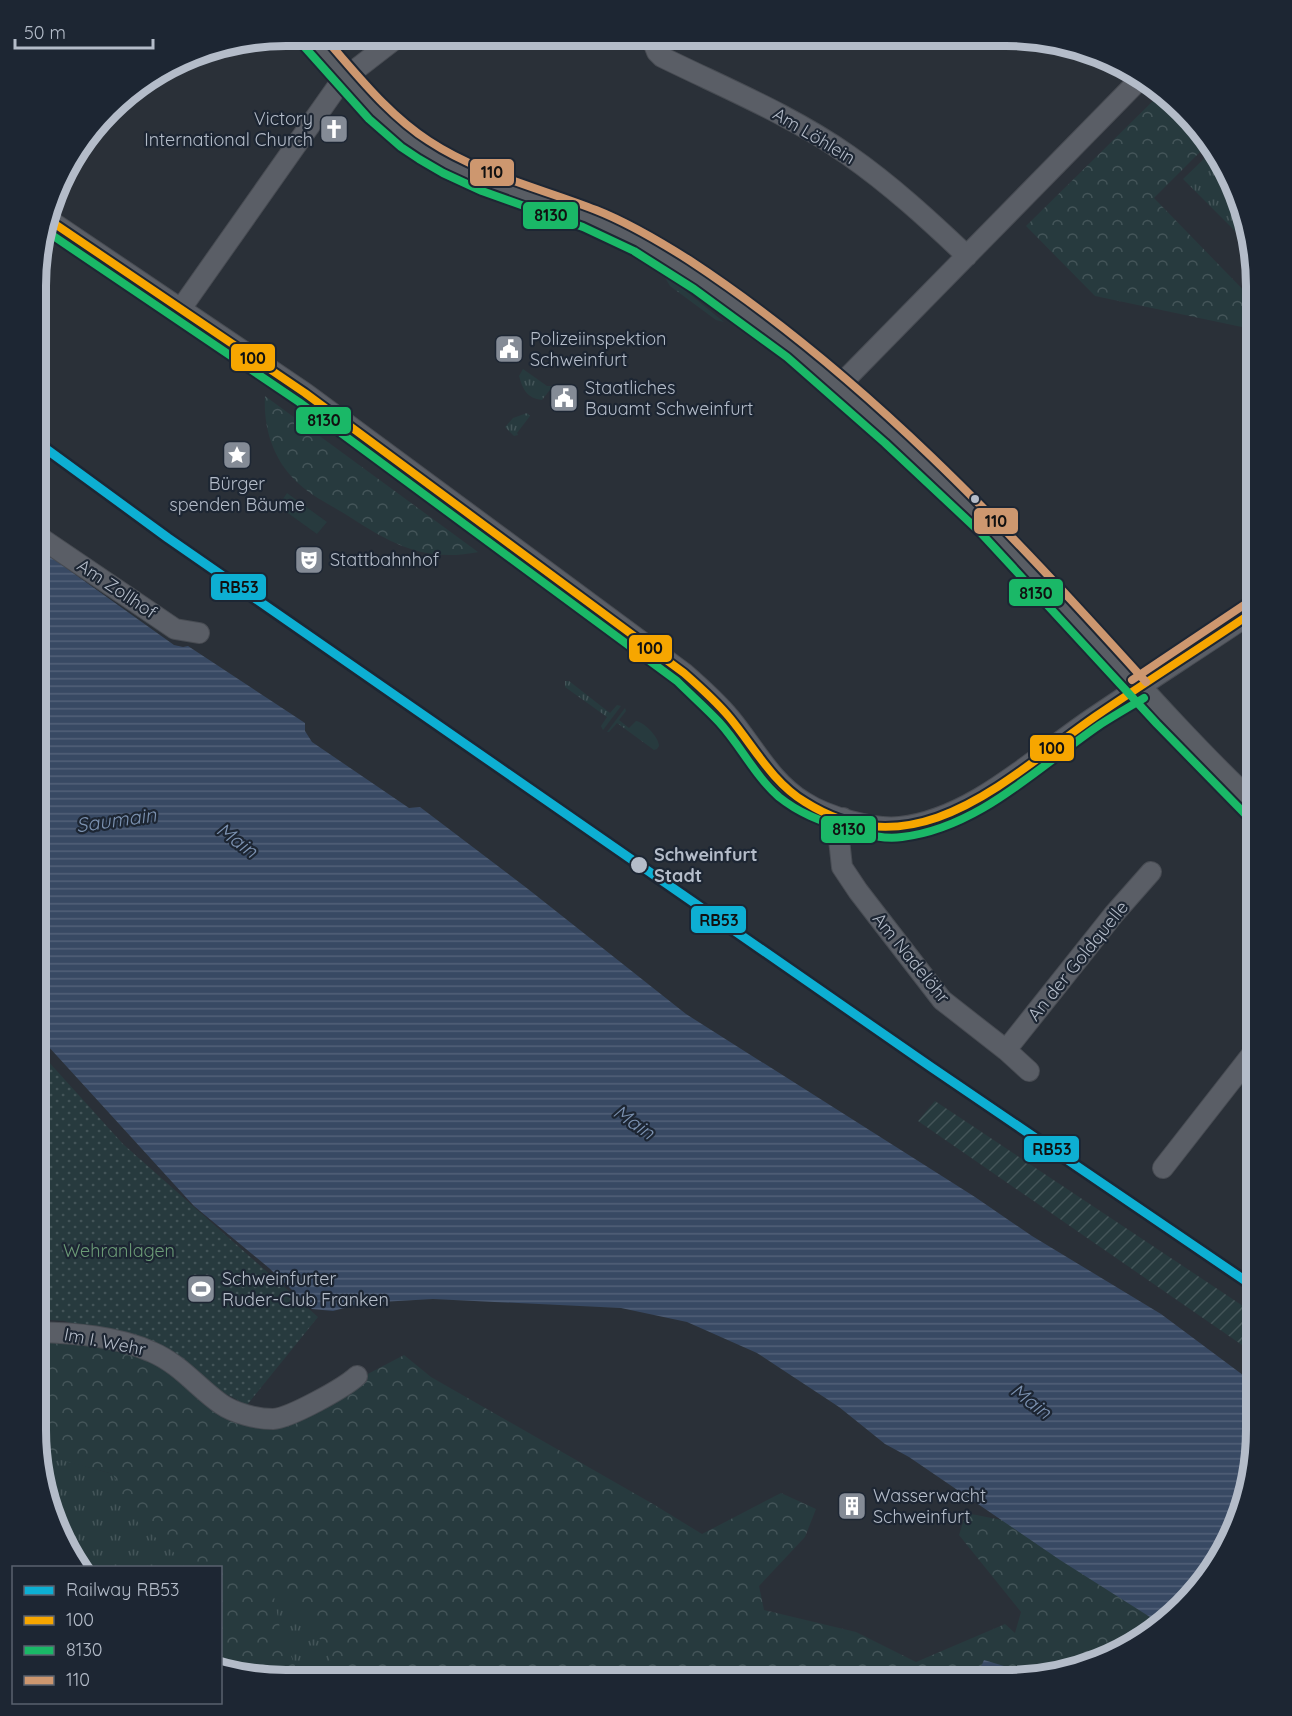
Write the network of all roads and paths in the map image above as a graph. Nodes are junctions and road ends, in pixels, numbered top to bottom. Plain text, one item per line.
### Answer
1 (318, 46) edge
2 (386, 46) edge
3 (655, 46) edge
4 (346, 77) junction
5 (1135, 84) edge
6 (55, 224) edge
7 (967, 256) junction
8 (180, 310) junction
9 (838, 387) junction
10 (46, 541) edge
11 (1246, 617) edge
12 (200, 633) dead end
13 (1138, 689) junction
14 (1246, 801) edge
15 (843, 818) junction
16 (1151, 872) dead end
17 (1006, 1050) junction
18 (1246, 1062) edge
19 (1029, 1071) dead end
20 (1163, 1168) dead end
21 (46, 1332) edge
22 (357, 1376) dead end

1 - 4 main road
2 - 4 street
3 - 7 street, Am Löhlein
4 - 8 street
4 - 9 main road
5 - 7 street
6 - 8 street
7 - 9 street
8 - 15 street
9 - 13 main road
10 - 12 street, Am Zollhof
11 - 13 street
13 - 14 main road
13 - 15 street
15 - 17 street, Am Nadelöhr
16 - 17 street, An der Goldquelle
17 - 19 street, Am Nadelöhr
18 - 20 street
21 - 22 street, Im I. Wehr

